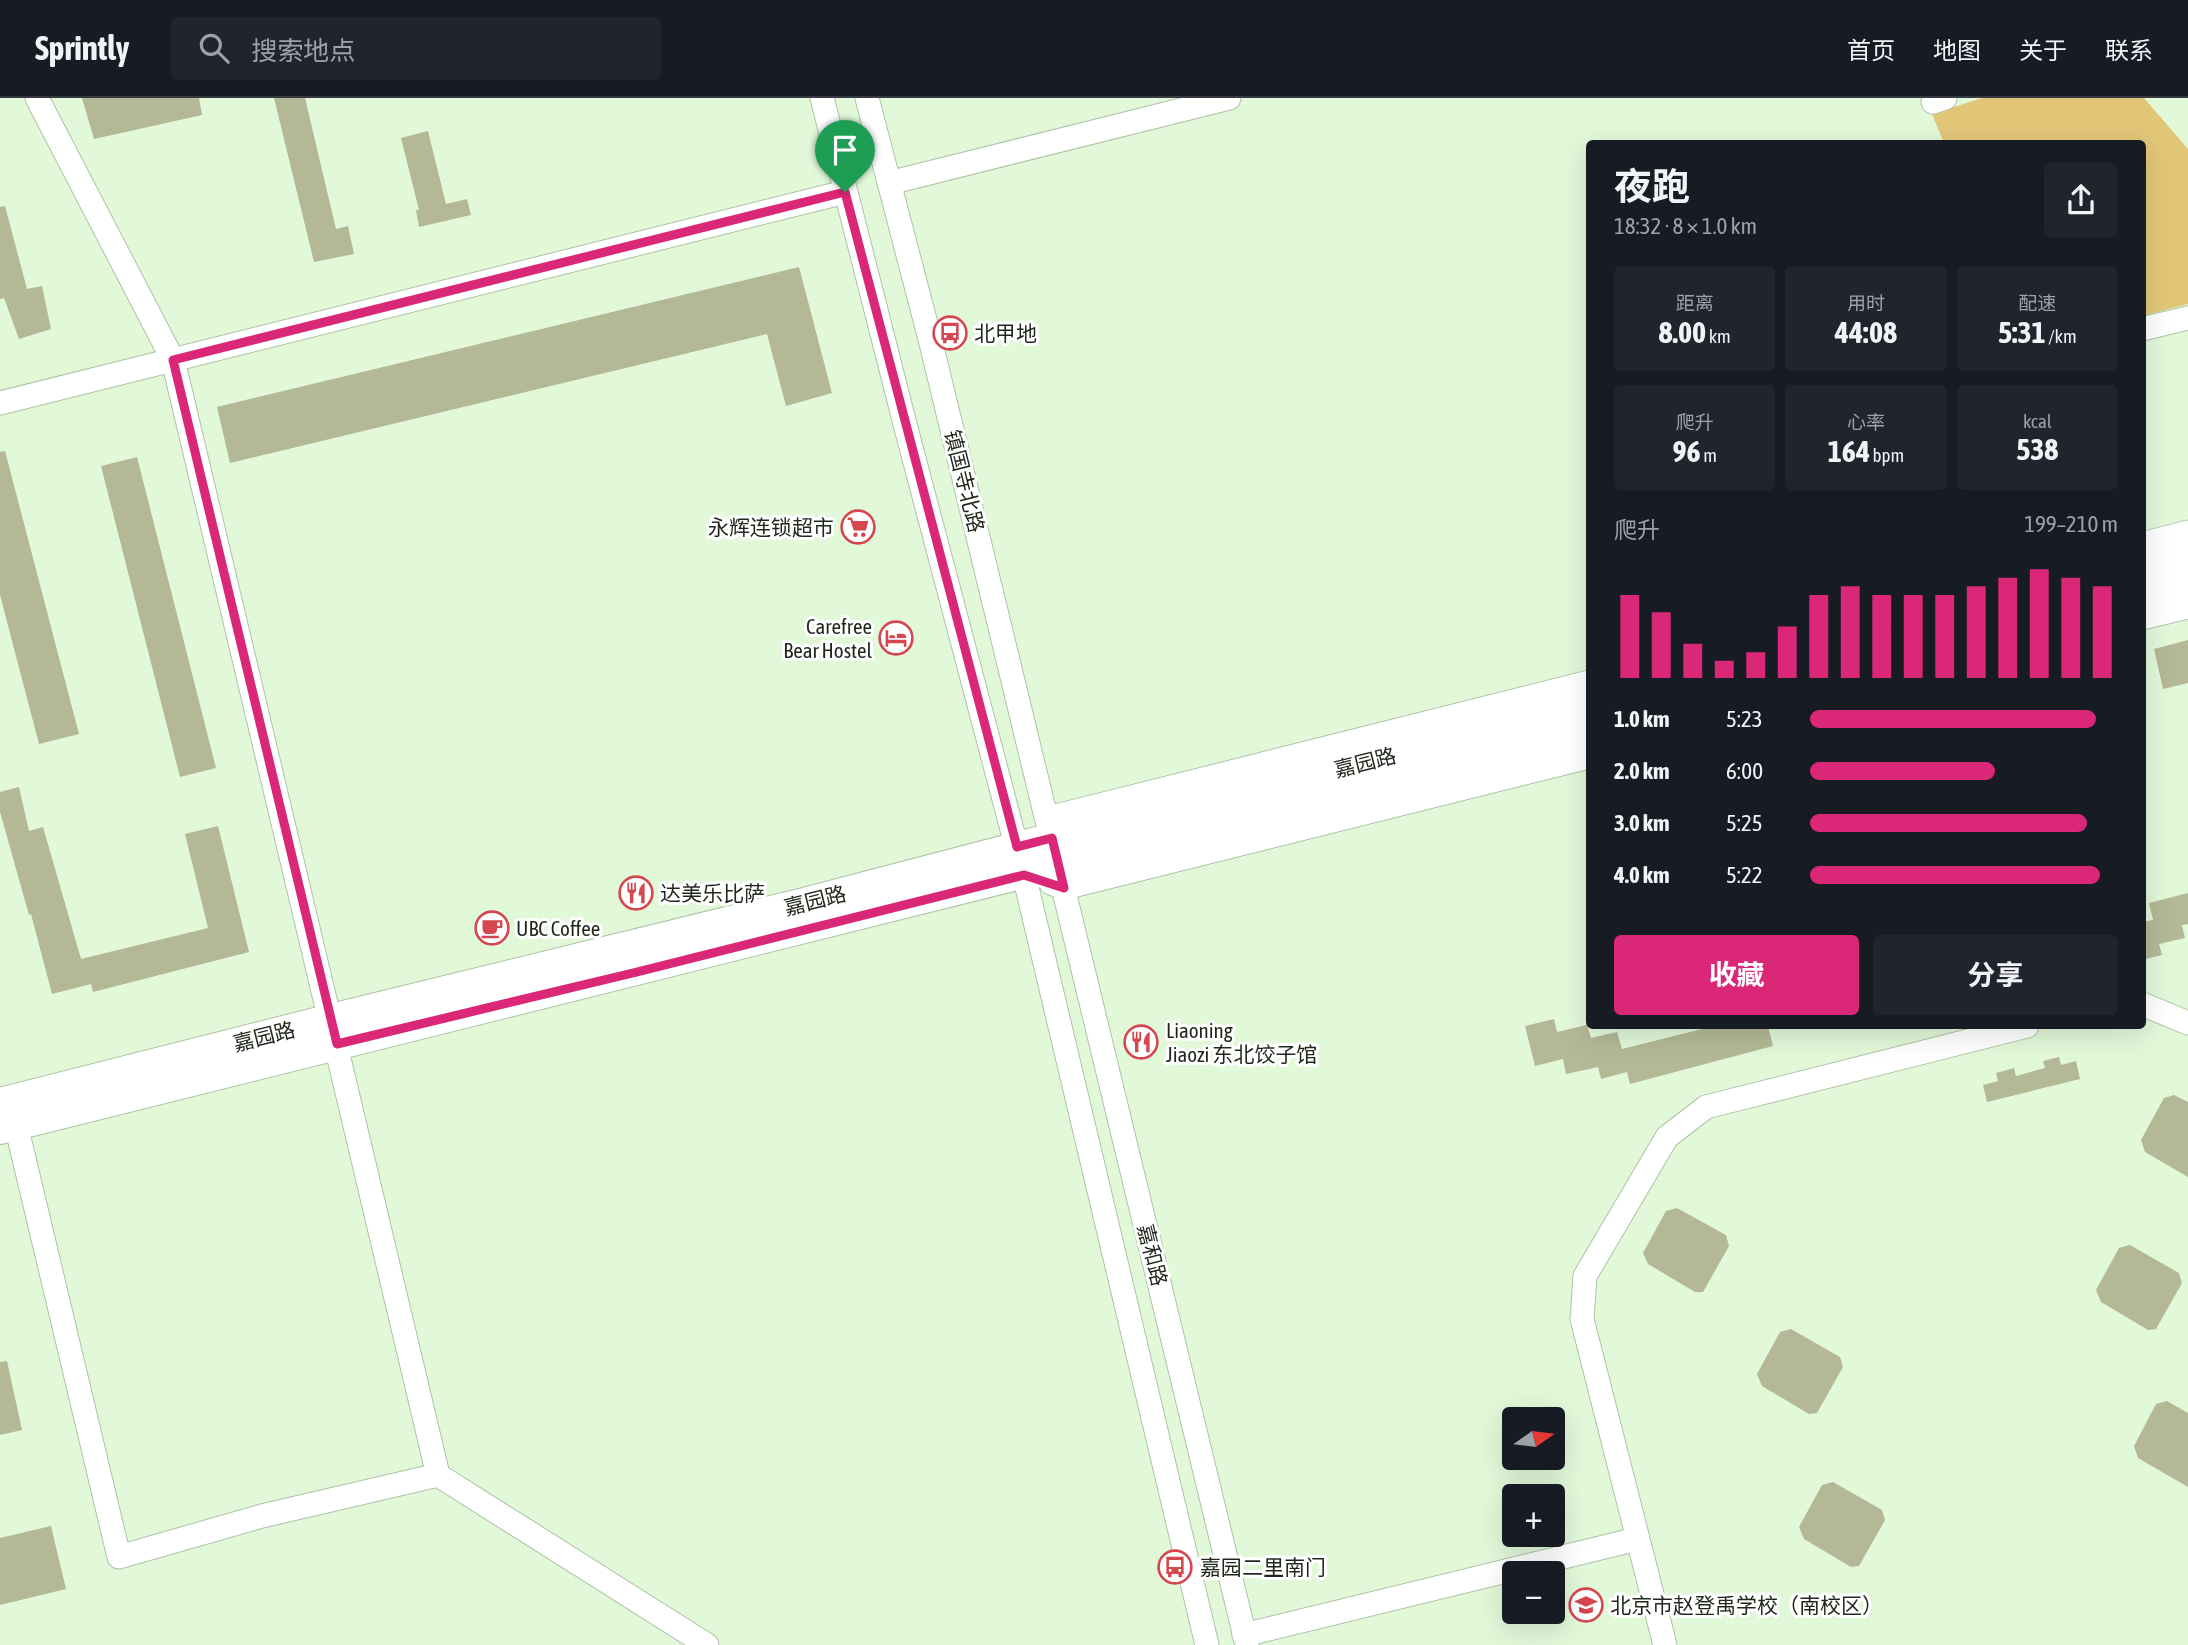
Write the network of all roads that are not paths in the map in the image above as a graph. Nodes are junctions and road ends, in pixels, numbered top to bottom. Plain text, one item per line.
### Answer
1 (37, 98) edge
2 (822, 98) edge
3 (867, 98) edge
4 (1229, 98) edge
5 (889, 183) junction
6 (845, 192) junction
7 (2188, 318) edge
8 (2146, 328) edge
9 (173, 360) junction
10 (0, 403) edge
11 (2188, 532) edge
12 (2146, 543) edge
13 (2188, 558) edge
14 (2146, 568) edge
15 (2188, 582) edge
16 (2146, 592) edge
17 (2188, 607) edge
18 (2146, 617) edge
19 (1586, 683) edge
20 (1586, 709) edge
21 (1586, 733) edge
22 (1586, 758) edge
23 (1056, 852) junction
24 (1021, 861) junction
25 (2146, 1006) edge
26 (2188, 1023) edge
27 (2015, 1029) edge
28 (334, 1031) junction
29 (5, 1119) edge
30 (438, 1475) junction
31 (1637, 1539) junction
32 (1246, 1640) edge
33 (1204, 1644) edge
34 (707, 1645) edge
35 (1665, 1645) edge

1 - 9 street
2 - 6 street, 镇国寺北路
3 - 5 street, 镇国寺北路
4 - 5 street
5 - 23 street, 镇国寺北路
6 - 9 street
6 - 24 street, 镇国寺北路
7 - 8 street
9 - 10 street
9 - 28 street
11 - 12 street
13 - 14 main road
15 - 16 main road
17 - 18 street
19 - 23 street
20 - 23 main road, 嘉园路
21 - 23 main road, 嘉园路
22 - 23 street
23 - 24 main road, 嘉园路
23 - 32 street, 嘉和路
24 - 28 main road, 嘉园路
24 - 33 street, 嘉和路
25 - 26 street
27 - 31 street
28 - 29 main road, 嘉园路
28 - 30 street
29 - 30 street
30 - 34 street
31 - 32 street
31 - 35 street

